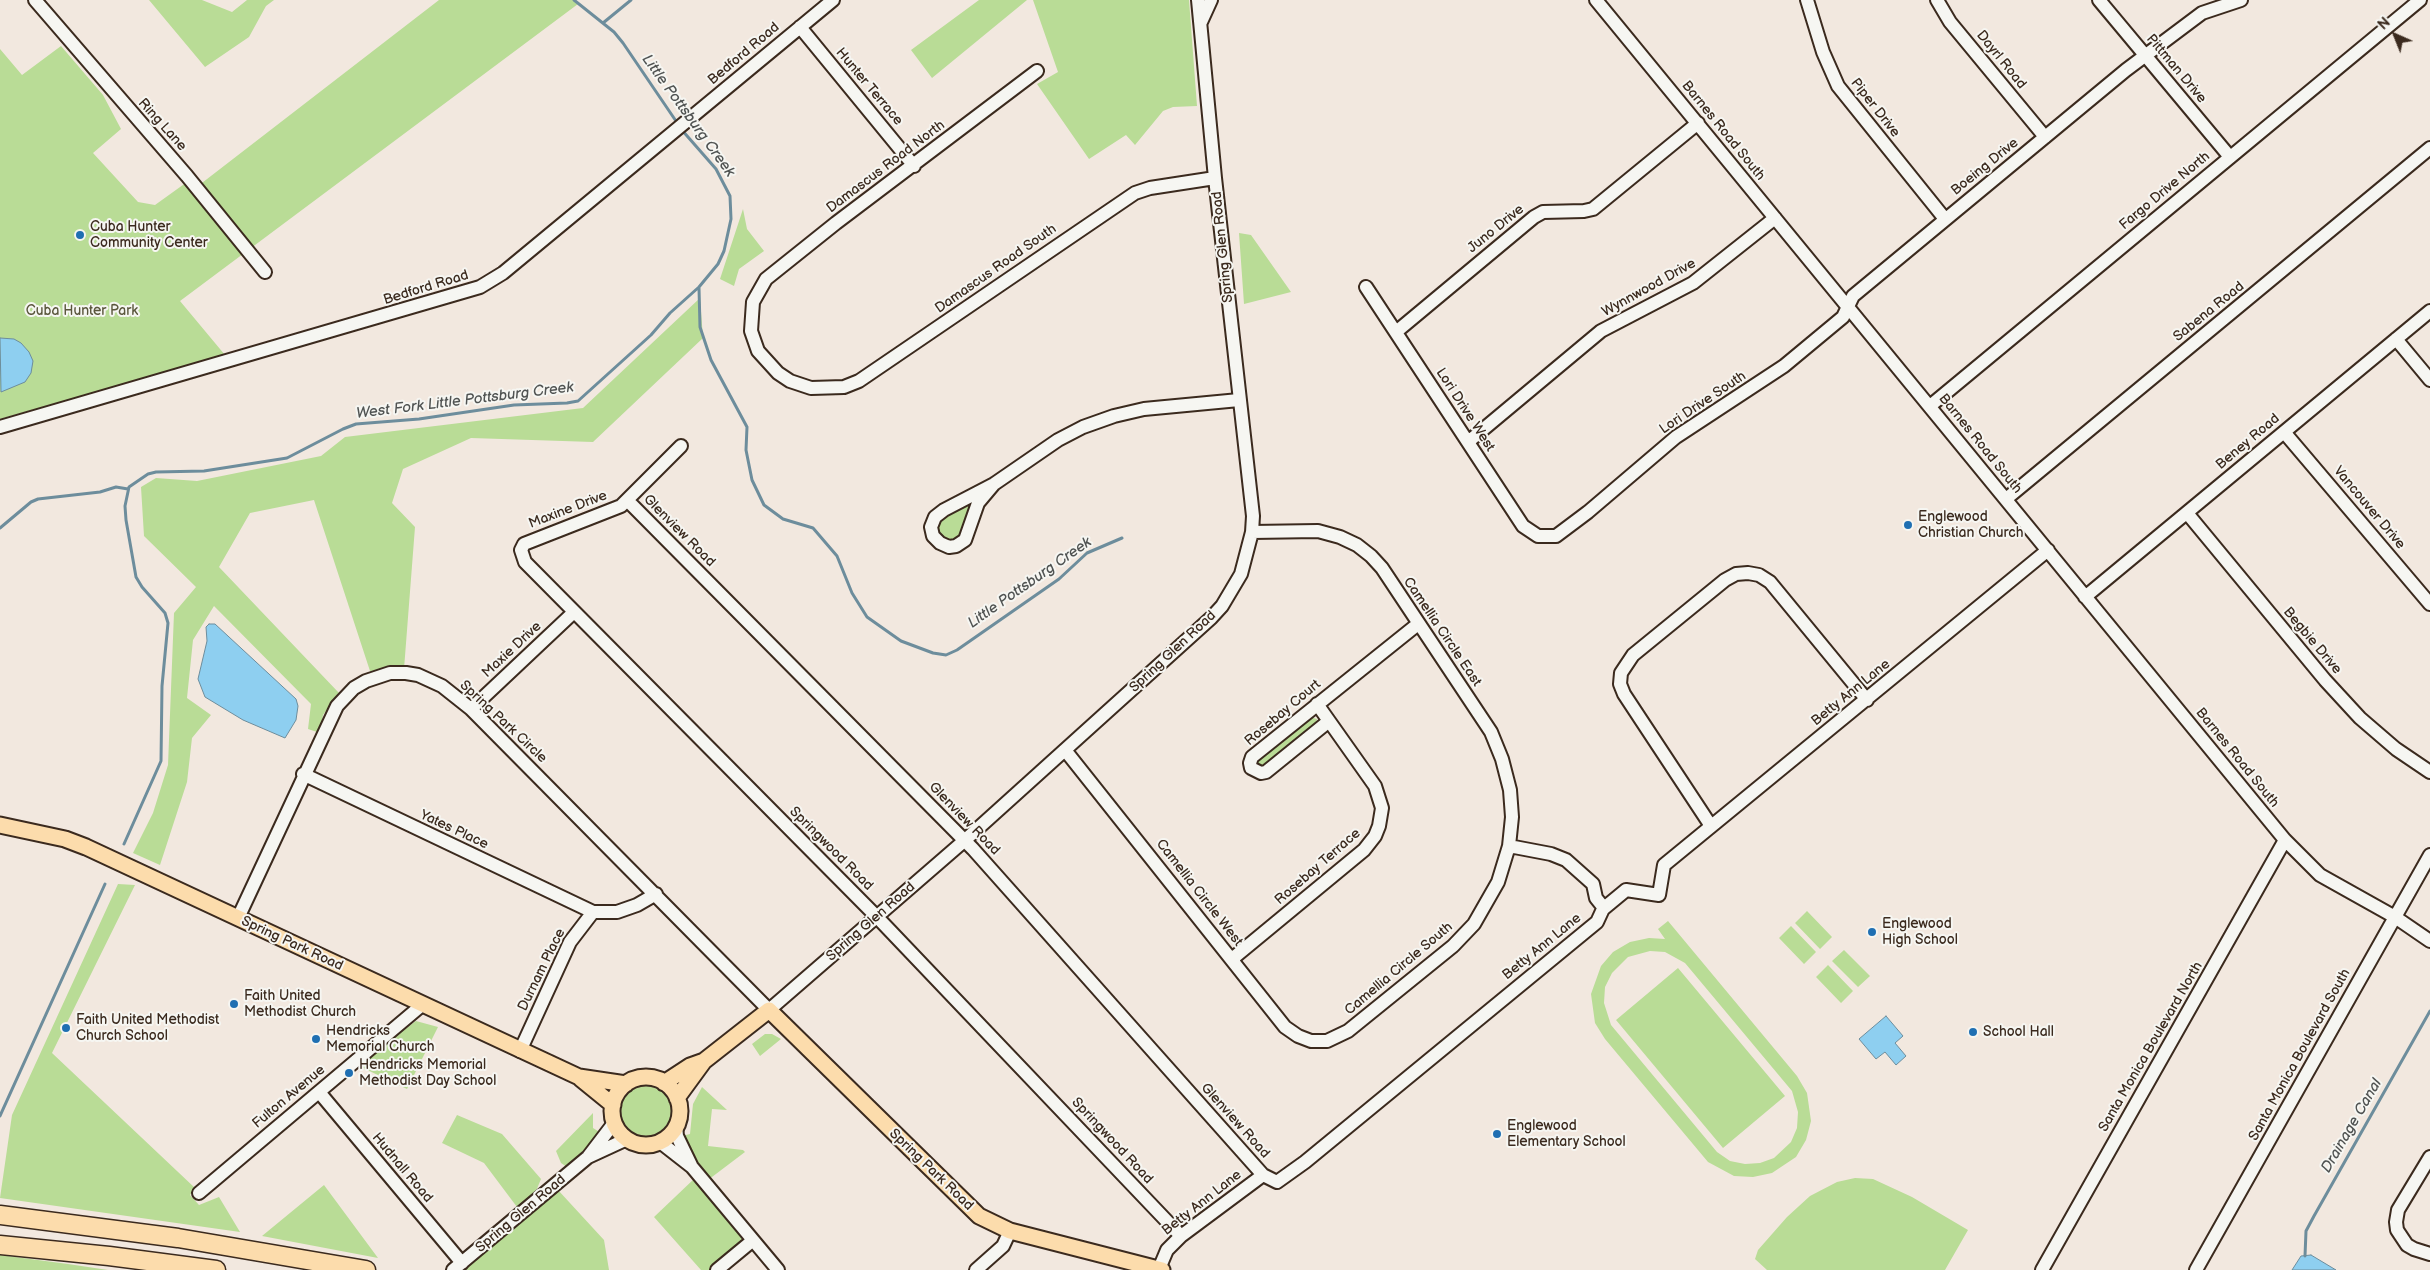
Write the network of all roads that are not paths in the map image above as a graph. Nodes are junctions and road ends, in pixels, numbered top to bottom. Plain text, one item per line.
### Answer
1 (35, 0) edge
2 (833, 0) edge
3 (1198, 0) edge
4 (1211, 0) edge
5 (1596, 0) edge
6 (1807, 0) edge
7 (1937, 0) edge
8 (2099, 0) edge
9 (2240, 0) edge
10 (2420, 0) edge
11 (1201, 22) junction
12 (800, 27) junction
13 (2146, 56) junction
14 (1038, 71) dead end
15 (1698, 124) junction
16 (2045, 137) junction
17 (2430, 148) edge
18 (2230, 157) junction
19 (914, 166) junction
20 (1215, 178) junction
21 (1775, 218) junction
22 (1945, 219) junction
23 (265, 272) dead end
24 (1366, 287) dead end
25 (1848, 307) junction
26 (2430, 311) edge
27 (1396, 332) junction
28 (2396, 339) junction
29 (2430, 380) edge
30 (798, 385) joint
31 (1239, 400) junction
32 (1930, 406) junction
33 (0, 427) edge
34 (2284, 432) junction
35 (1468, 442) junction
36 (681, 446) dead end
37 (994, 484) junction
38 (2006, 499) junction
39 (627, 500) junction
40 (2187, 513) junction
41 (1252, 532) junction
42 (1548, 537) joint
43 (521, 550) joint
44 (2048, 550) junction
45 (2085, 597) junction
46 (2430, 604) edge
47 (574, 612) junction
48 (1418, 624) junction
49 (1867, 700) junction
50 (1317, 704) junction
51 (471, 710) junction
52 (1329, 721) junction
53 (1065, 750) junction
54 (2430, 772) edge
55 (303, 774) junction
56 (0, 825) edge
57 (1711, 826) junction
58 (2285, 840) junction
59 (964, 841) junction
60 (1509, 846) junction
61 (2430, 855) edge
62 (656, 894) junction
63 (1604, 908) junction
64 (593, 912) junction
65 (877, 917) junction
66 (2395, 917) junction
67 (238, 918) junction
68 (2430, 941) edge
69 (1232, 959) junction
70 (422, 1005) junction
71 (769, 1010) junction
72 (1318, 1042) joint
73 (520, 1051) junction
74 (704, 1061) junction
75 (578, 1077) junction
76 (664, 1082) junction
77 (626, 1084) junction
78 (319, 1092) junction
79 (677, 1098) junction
80 (613, 1105) junction
81 (614, 1123) junction
82 (676, 1126) junction
83 (627, 1139) junction
84 (660, 1142) junction
85 (2430, 1156) edge
86 (588, 1157) junction
87 (692, 1167) junction
88 (1263, 1175) junction
89 (199, 1193) dead end
90 (0, 1214) edge
91 (1010, 1231) junction
92 (1181, 1236) junction
93 (752, 1241) junction
94 (0, 1245) edge
95 (2430, 1254) edge
96 (458, 1266) edge
97 (216, 1270) edge
98 (366, 1270) edge
99 (717, 1270) edge
100 (778, 1270) edge
101 (976, 1270) edge
102 (1160, 1270) edge
103 (2042, 1270) edge
104 (2196, 1270) edge

1 - 23 street, Ring Lane
2 - 12 street, Bedford Road
3 - 11 street, Spring Glen Road
4 - 11 street
5 - 15 street, Barnes Road South
6 - 22 street, Piper Drive
7 - 16 street, Dayrl Road
8 - 13 street, Pittman Drive
9 - 13 street, Boeing Drive
10 - 18 street, Fargo Drive North
11 - 20 street, Spring Glen Road
12 - 19 street, Hunter Terrace
12 - 33 street, Bedford Road
13 - 16 street, Boeing Drive
13 - 18 street, Pittman Drive
14 - 19 street, Damascus Road North
15 - 21 street, Barnes Road South
15 - 27 street, Juno Drive
16 - 22 street, Boeing Drive
17 - 38 street, Sabena Road
18 - 32 street, Fargo Drive North
19 - 30 street, Damascus Road North
20 - 30 street, Damascus Road South
20 - 31 street, Spring Glen Road
21 - 25 street, Barnes Road South
21 - 35 street, Wynnwood Drive
22 - 25 street, Boeing Drive
24 - 27 street, Lori Drive West
25 - 32 street, Barnes Road South
25 - 42 street, Lori Drive South
26 - 28 street, Beney Road
27 - 35 street, Lori Drive West
28 - 29 street
28 - 34 street, Beney Road
31 - 37 street
31 - 41 street, Spring Glen Road
32 - 38 street, Barnes Road South
34 - 40 street, Beney Road
34 - 46 street, Vancouver Drive
35 - 42 street, Lori Drive West
36 - 39 street, Maxine Drive
37 - 37 street
38 - 44 street, Barnes Road South
39 - 43 street, Maxine Drive
39 - 59 street, Glenview Road
40 - 45 street, Beney Road
40 - 54 street, Begbie Drive
41 - 48 street, Camellia Circle East
41 - 53 street, Spring Glen Road
43 - 47 street, Springwood Road
44 - 45 street, Barnes Road South
44 - 49 street, Betty Ann Lane
45 - 58 street, Barnes Road South
47 - 51 street, Maxie Drive
47 - 65 street, Springwood Road
48 - 50 street, Rosebay Court
48 - 60 street, Camellia Circle East
49 - 57 street, Betty Ann Lane
49 - 57 street
50 - 52 street, Rosebay Terrace
50 - 52 street, Rosebay Court
51 - 55 street, Spring Park Circle
51 - 62 street, Spring Park Circle
52 - 69 street, Rosebay Terrace
53 - 59 street, Spring Glen Road
53 - 69 street, Camellia Circle West
55 - 64 street, Yates Place
55 - 67 street, Spring Park Circle
56 - 67 main road, Spring Park Road
57 - 63 street, Betty Ann Lane
58 - 66 street, Barnes Road South
58 - 103 street, Santa Monica Boulevard North
59 - 65 street, Spring Glen Road
59 - 88 street, Glenview Road
60 - 63 street
60 - 72 street, Camellia Circle South
61 - 66 street, Santa Monica Boulevard South
62 - 64 street
62 - 71 street, Spring Park Circle
63 - 88 street, Betty Ann Lane
64 - 73 street, Durnam Place
65 - 71 street, Spring Glen Road
65 - 92 street, Springwood Road
66 - 68 street, Barnes Road South
66 - 104 street, Santa Monica Boulevard South
67 - 70 main road, Spring Park Road
69 - 72 street, Camellia Circle West
70 - 73 main road, Spring Park Road
70 - 78 street, Fulton Avenue
71 - 74 main road, Spring Glen Road
71 - 91 main road, Spring Park Road
73 - 75 main road, Spring Park Road
74 - 76 main road, Spring Glen Road
74 - 79 main road, Spring Glen Road
75 - 77 main road, Spring Park Road
75 - 80 main road, Spring Park Road
76 - 77 main road
76 - 79 main road
77 - 80 main road
78 - 89 street, Fulton Avenue
78 - 96 street, Hudnall Road
79 - 82 main road
80 - 81 main road
81 - 83 main road
81 - 86 street, Spring Glen Road
82 - 84 main road
82 - 87 street
83 - 84 main road
83 - 86 street, Spring Glen Road
84 - 87 street
85 - 95 street
86 - 96 street, Spring Glen Road
87 - 93 street
88 - 92 street, Betty Ann Lane
90 - 98 highway
91 - 101 street
91 - 102 main road, Spring Park Road
92 - 102 street, Betty Ann Lane
93 - 99 street
93 - 100 street
94 - 97 highway

